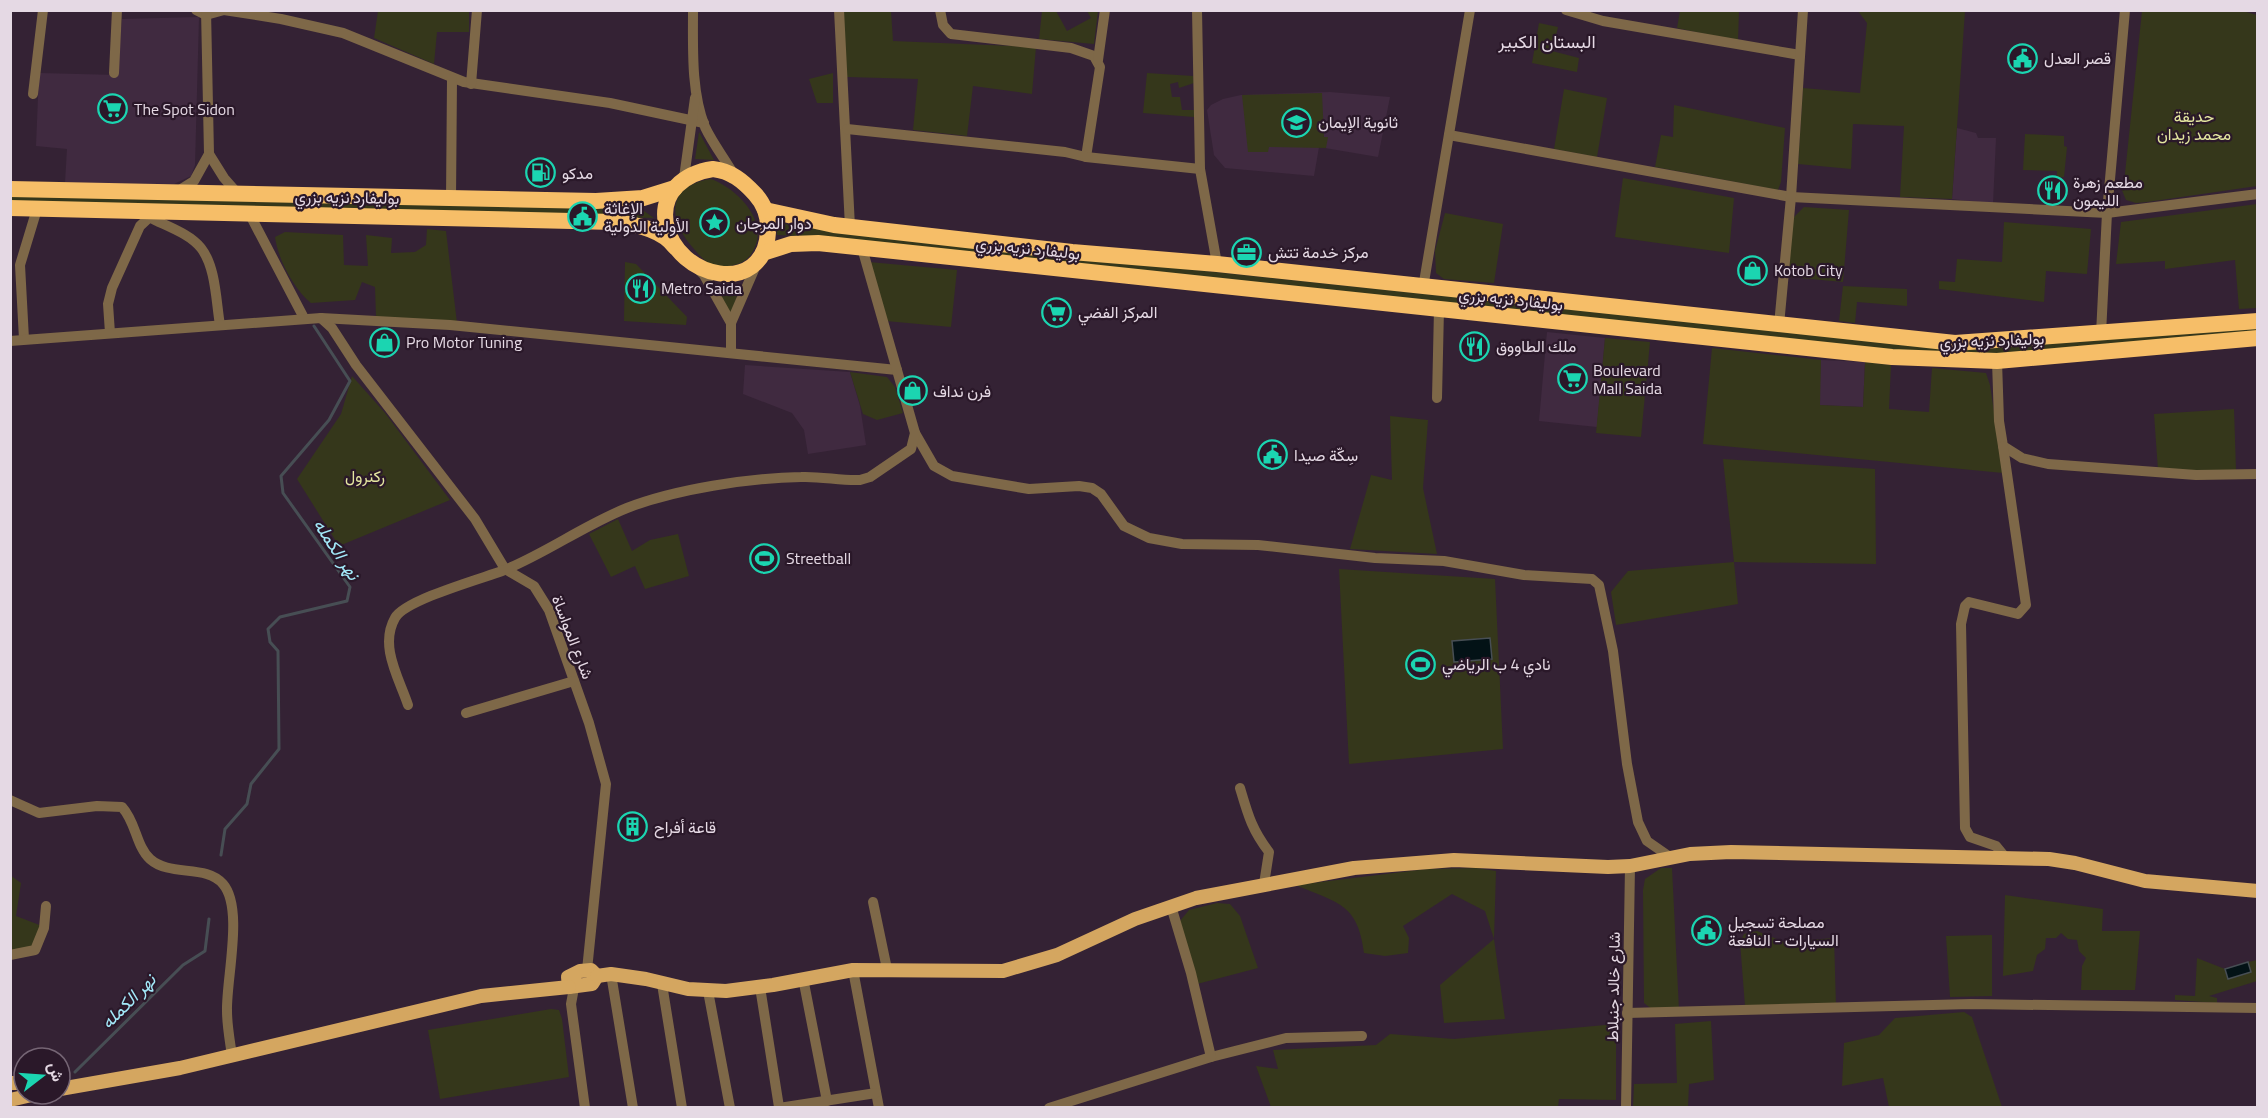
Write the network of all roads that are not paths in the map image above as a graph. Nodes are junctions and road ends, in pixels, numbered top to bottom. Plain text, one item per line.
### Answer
1 (43, 10) edge
2 (117, 10) edge
3 (224, 10) edge
4 (477, 10) edge
5 (693, 10) edge
6 (839, 10) edge
7 (940, 10) edge
8 (1105, 10) edge
9 (1197, 10) edge
10 (1470, 10) edge
11 (1566, 10) edge
12 (1803, 10) edge
13 (2125, 10) edge
14 (203, 12) edge
15 (1602, 15) edge
16 (1800, 55) junction
17 (1098, 60) junction
18 (114, 73) dead end
19 (452, 79) junction
20 (471, 84) junction
21 (33, 94) dead end
22 (698, 122) junction
23 (847, 129) junction
24 (1449, 135) junction
25 (209, 154) junction
26 (1086, 158) junction
27 (1200, 169) junction
28 (735, 176) junction
29 (679, 183) junction
30 (10, 189) edge
31 (174, 194) junction
32 (2258, 194) edge
33 (240, 195) junction
34 (1791, 198) junction
35 (451, 199) junction
36 (10, 208) edge
37 (37, 208) junction
38 (765, 210) junction
39 (154, 213) junction
40 (249, 213) junction
41 (2107, 213) junction
42 (850, 226) junction
43 (675, 247) junction
44 (862, 248) junction
45 (761, 257) junction
46 (1217, 264) junction
47 (695, 266) junction
48 (1423, 288) junction
49 (1439, 309) junction
50 (304, 318) junction
51 (321, 318) junction
52 (2258, 321) edge
53 (731, 323) junction
54 (220, 325) junction
55 (1779, 325) junction
56 (110, 333) junction
57 (2100, 334) junction
58 (2258, 338) edge
59 (24, 339) junction
60 (10, 341) edge
61 (731, 353) junction
62 (1997, 361) junction
63 (897, 370) junction
64 (1437, 398) dead end
65 (915, 433) junction
66 (2003, 446) junction
67 (2258, 474) edge
68 (505, 569) junction
69 (574, 681) junction
70 (408, 705) dead end
71 (466, 713) dead end
72 (1240, 788) dead end
73 (10, 800) edge
74 (1670, 857) junction
75 (2005, 857) junction
76 (1630, 866) junction
77 (1264, 884) junction
78 (2258, 891) edge
79 (873, 902) dead end
80 (46, 906) dead end
81 (1171, 906) junction
82 (10, 955) edge
83 (887, 969) junction
84 (853, 970) junction
85 (592, 973) junction
86 (611, 974) junction
87 (803, 978) junction
88 (570, 984) junction
89 (662, 984) junction
90 (760, 987) junction
91 (708, 991) junction
92 (2258, 1008) edge
93 (1627, 1013) junction
94 (1362, 1036) dead end
95 (232, 1056) junction
96 (1211, 1057) junction
97 (72, 1085) edge
98 (77, 1086) junction
99 (72, 1087) edge
100 (876, 1093) junction
101 (827, 1101) junction
102 (585, 1107) edge
103 (633, 1107) edge
104 (682, 1107) edge
105 (730, 1107) edge
106 (779, 1107) edge
107 (879, 1107) edge
108 (1049, 1107) edge
109 (1626, 1107) edge

1 - 21 street
2 - 18 street
3 - 14 street
3 - 19 street
4 - 20 street
5 - 22 street
6 - 23 street
7 - 17 street
8 - 17 street
9 - 27 street
10 - 24 street
11 - 15 street
12 - 16 street
13 - 41 street
14 - 25 street
15 - 16 street
16 - 34 street
17 - 26 street
19 - 20 street
19 - 35 street
20 - 22 street
22 - 28 street
22 - 29 street
23 - 26 street
23 - 42 street
24 - 34 street
24 - 48 street
25 - 31 street
25 - 33 street
26 - 27 street
27 - 46 street
28 - 29 highway
28 - 38 highway
29 - 35 highway, بوليفارد نزيه بزري
29 - 43 highway
30 - 31 highway, بوليفارد نزيه بزري
31 - 33 highway, بوليفارد نزيه بزري
32 - 41 street
33 - 35 highway, بوليفارد نزيه بزري
34 - 41 street
34 - 55 street
36 - 37 highway, بوليفارد نزيه بزري
37 - 39 highway, بوليفارد نزيه بزري
37 - 59 street
38 - 42 highway, بوليفارد نزيه بزري
38 - 45 highway
39 - 40 highway, بوليفارد نزيه بزري
39 - 54 street
39 - 56 street
40 - 43 highway, بوليفارد نزيه بزري
40 - 50 street
41 - 57 street
42 - 46 highway, بوليفارد نزيه بزري
43 - 47 highway
44 - 45 highway, بوليفارد نزيه بزري
44 - 49 highway, بوليفارد نزيه بزري
44 - 63 street
45 - 47 highway
45 - 53 street
46 - 48 highway, بوليفارد نزيه بزري
47 - 53 street
48 - 55 highway, بوليفارد نزيه بزري
49 - 62 highway, بوليفارد نزيه بزري
49 - 64 street
50 - 51 street
50 - 54 street
51 - 61 street
51 - 68 street, شارع المواساة
52 - 57 highway, بوليفارد نزيه بزري
53 - 61 street
54 - 56 street
55 - 57 highway, بوليفارد نزيه بزري
56 - 59 street
58 - 62 highway, بوليفارد نزيه بزري
59 - 60 street
61 - 63 street
62 - 66 street
63 - 65 street
65 - 68 street
65 - 74 street
66 - 67 street
66 - 75 street
68 - 69 street, شارع المواساة
68 - 70 street
69 - 71 street
69 - 85 street, شارع المواساة
72 - 77 street
73 - 95 street
74 - 75 main road
74 - 76 main road
75 - 78 main road
76 - 77 main road
76 - 93 street, شارع خالد جنبلاط
77 - 81 main road
79 - 83 street
80 - 82 street
81 - 83 main road
81 - 96 street
83 - 84 main road
84 - 87 main road
84 - 100 street
85 - 86 main road
85 - 88 main road
86 - 89 main road
86 - 103 street
87 - 90 main road
87 - 101 street
88 - 95 main road
88 - 102 street
89 - 91 main road
89 - 104 street
90 - 91 main road
90 - 106 street
91 - 105 street
92 - 93 street
93 - 109 street, شارع خالد جنبلاط
94 - 96 street
95 - 98 main road
96 - 108 street
97 - 98 main road
98 - 99 main road
100 - 101 street
100 - 107 street
101 - 106 street

